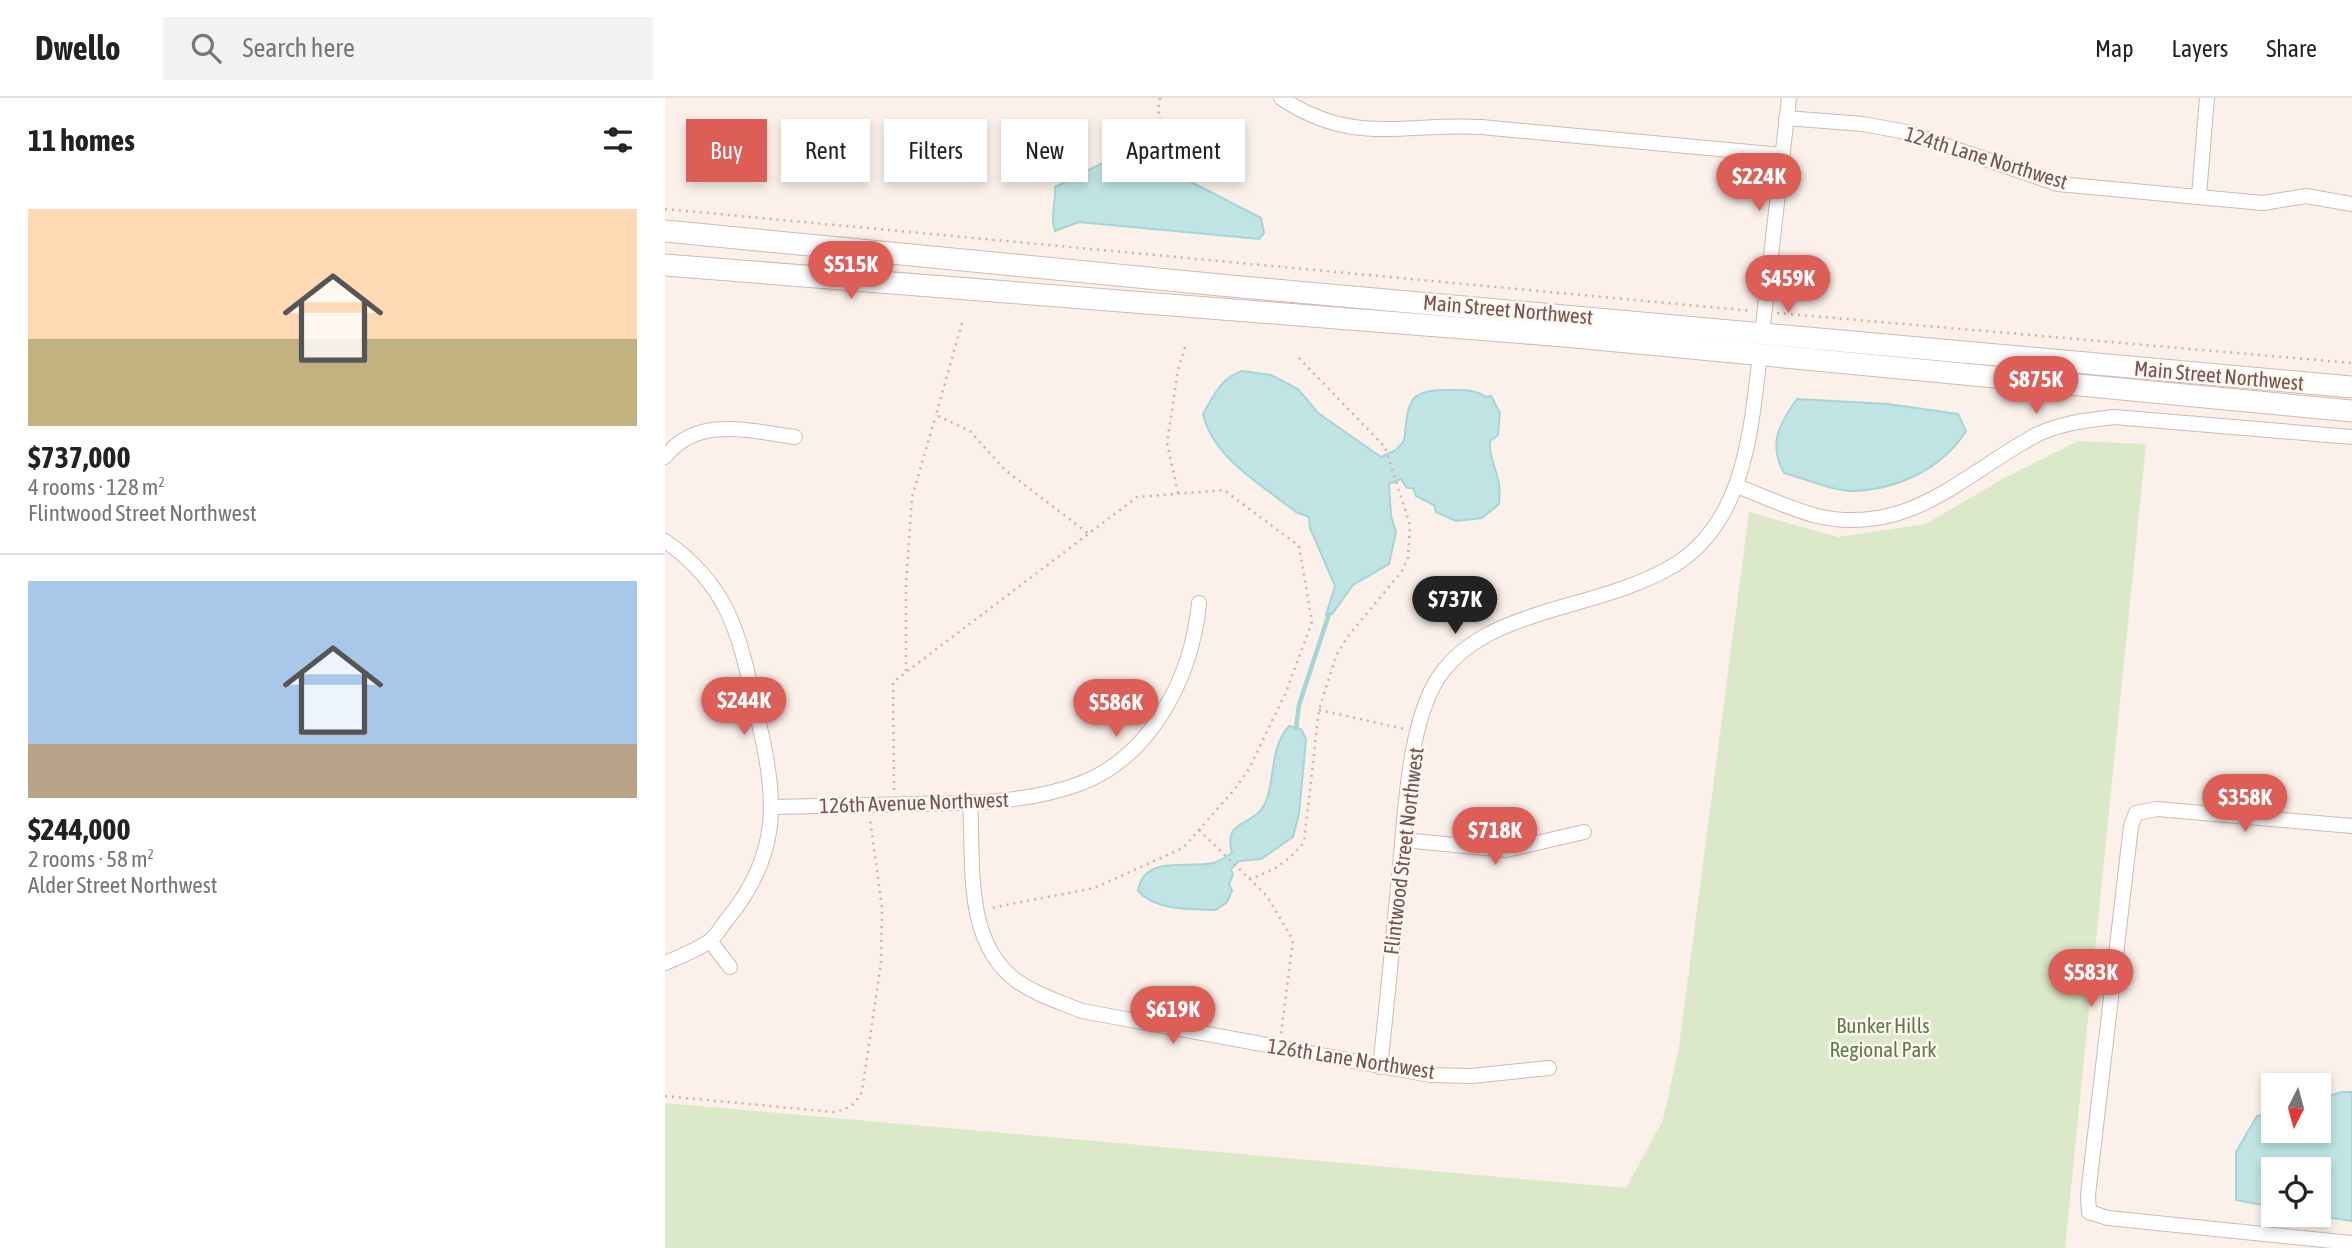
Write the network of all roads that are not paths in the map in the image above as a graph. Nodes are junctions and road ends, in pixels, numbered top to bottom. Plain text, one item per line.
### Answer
1 (1280, 98) edge
2 (1789, 98) edge
3 (2207, 98) edge
4 (1786, 118) junction
5 (1782, 155) junction
6 (2199, 195) junction
7 (2352, 204) edge
8 (665, 231) edge
9 (665, 265) edge
10 (1763, 334) junction
11 (2352, 387) edge
12 (2352, 411) edge
13 (796, 437) dead end
14 (2352, 437) edge
15 (665, 457) edge
16 (1737, 486) junction
17 (665, 541) edge
18 (1199, 603) dead end
19 (970, 803) junction
20 (771, 807) junction
21 (2352, 826) edge
22 (1584, 832) dead end
23 (1403, 840) junction
24 (710, 941) junction
25 (665, 963) edge
26 (730, 967) dead end
27 (1380, 1067) junction
28 (1549, 1068) dead end
29 (2352, 1243) edge

1 - 5 street
2 - 4 street, Flintwood Street Northwest
3 - 6 street
4 - 5 street, Flintwood Street Northwest
4 - 6 street, 124th Lane Northwest
5 - 10 street, Flintwood Street Northwest
6 - 7 street, 124th Lane Northwest
8 - 10 main road, Main Street Northwest
9 - 10 main road, Main Street Northwest
10 - 11 main road, Main Street Northwest
10 - 12 main road, Main Street Northwest
10 - 16 street, Flintwood Street Northwest
13 - 15 street
14 - 16 street
16 - 23 street, Flintwood Street Northwest
17 - 20 street
18 - 19 street, 126th Avenue Northwest
19 - 20 street, 126th Avenue Northwest
19 - 27 street, 126th Lane Northwest
20 - 24 street
21 - 29 street
22 - 23 street
23 - 27 street, Flintwood Street Northwest
24 - 25 street
24 - 26 street
27 - 28 street, 126th Lane Northwest

